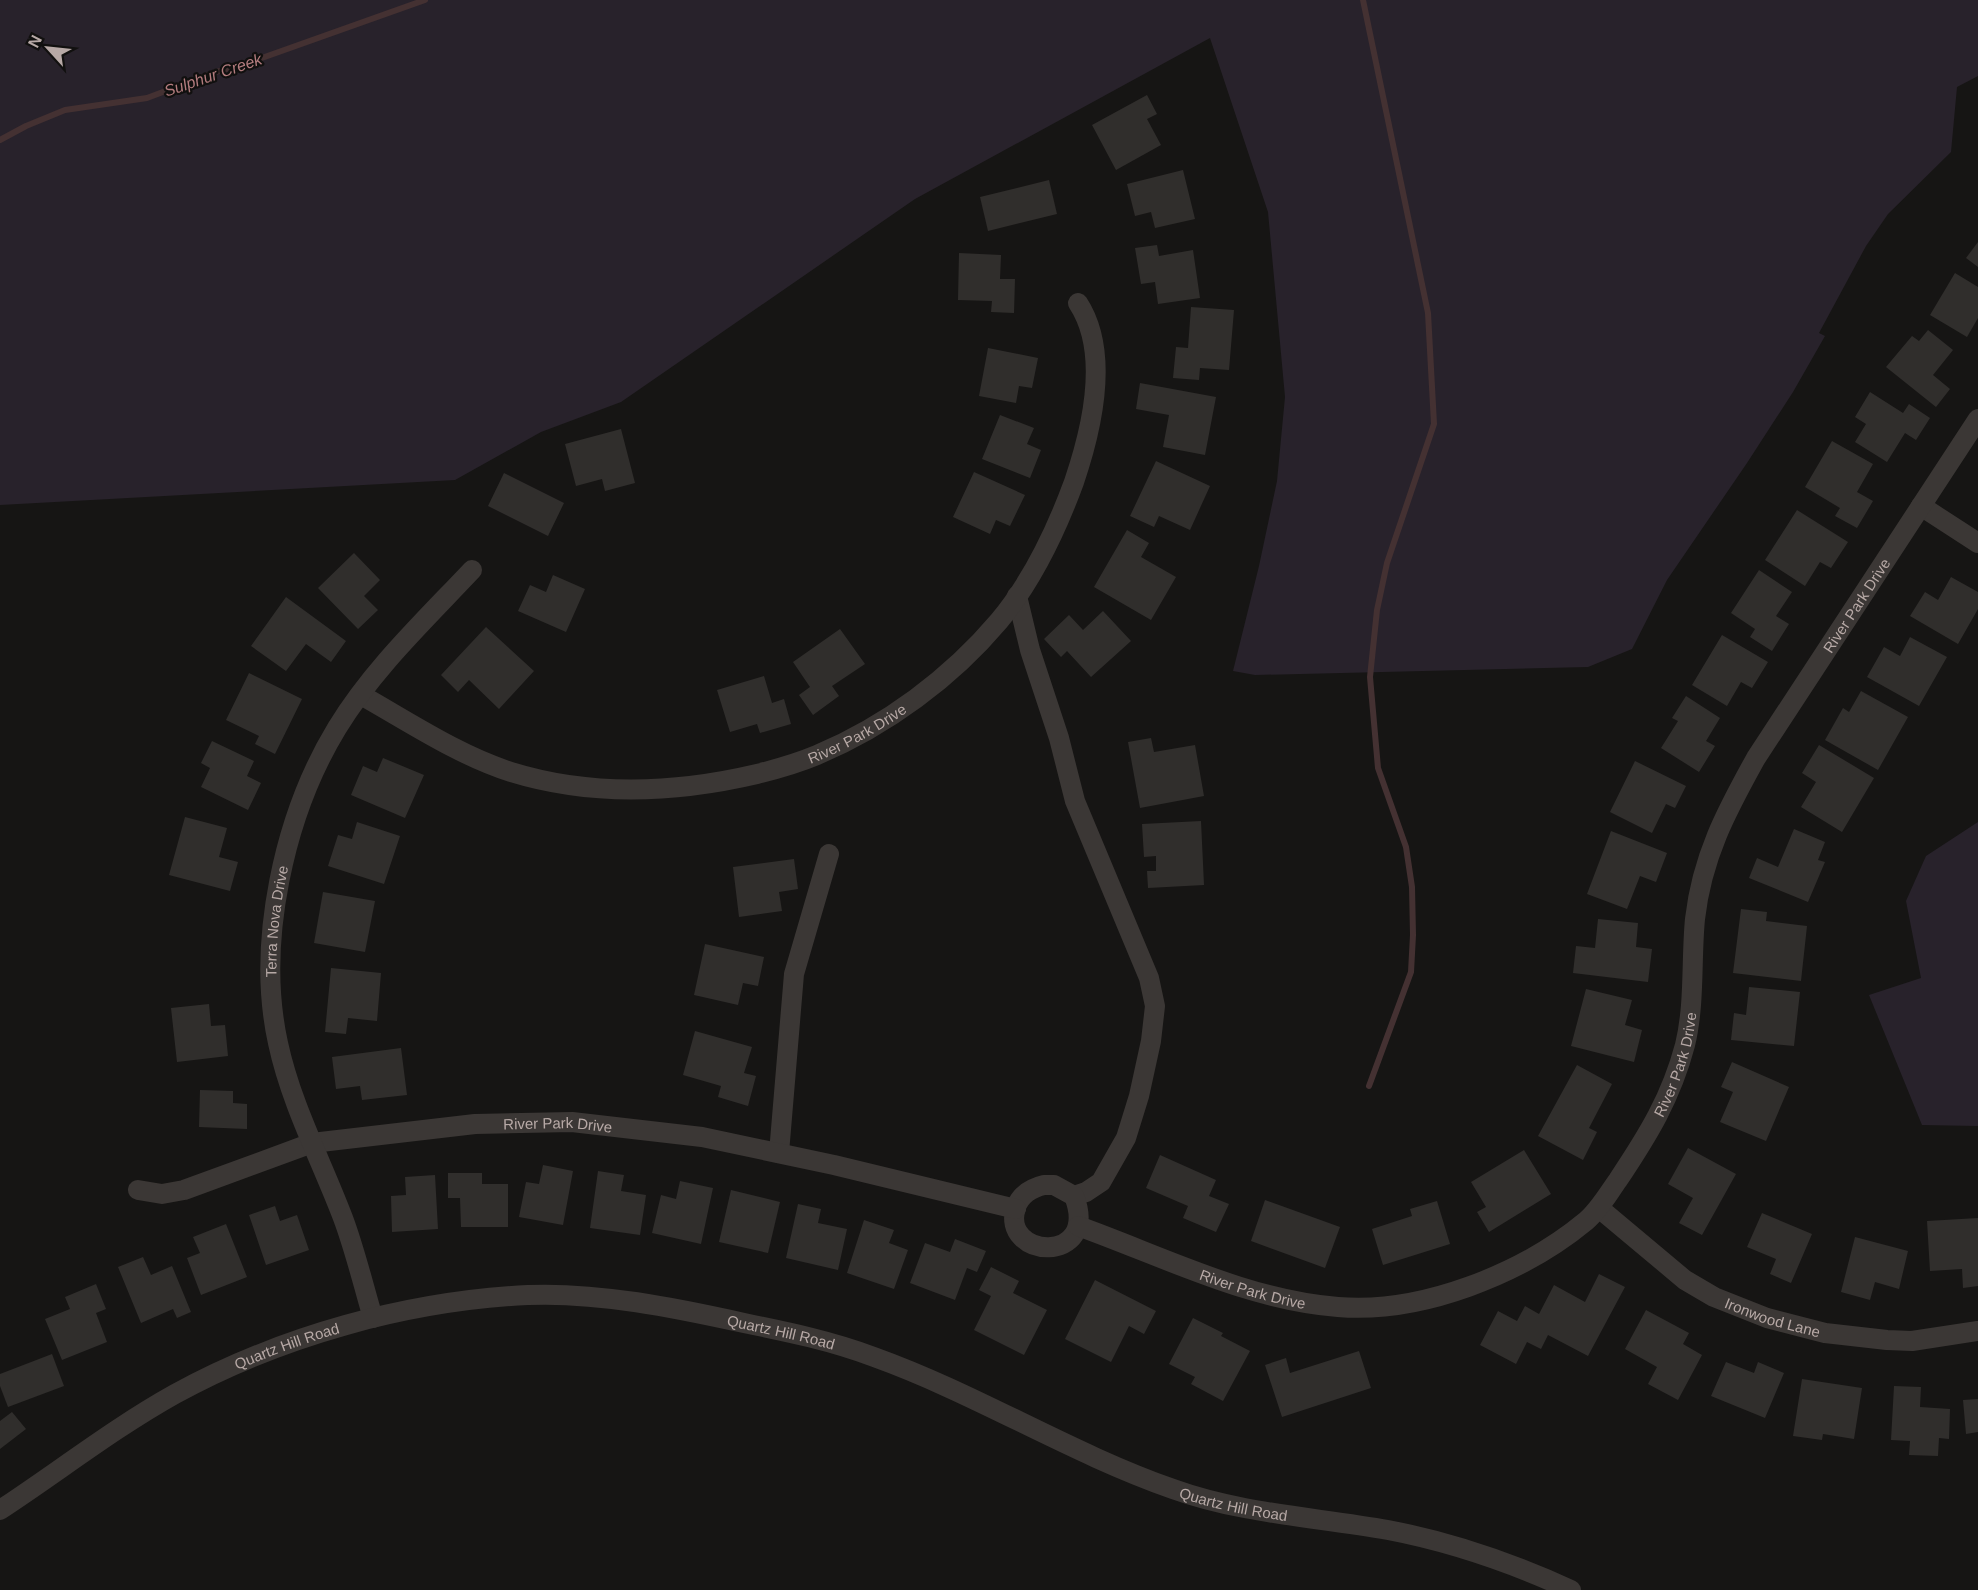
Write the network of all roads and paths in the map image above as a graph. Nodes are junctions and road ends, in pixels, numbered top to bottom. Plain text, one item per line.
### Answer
1 (1078, 303) dead end
2 (1978, 419) edge
3 (1921, 506) junction
4 (1978, 543) edge
5 (472, 570) dead end
6 (1017, 596) junction
7 (361, 695) junction
8 (829, 854) dead end
9 (312, 1143) junction
10 (779, 1153) junction
11 (138, 1190) dead end
12 (1074, 1196) junction
13 (1599, 1208) junction
14 (1016, 1209) junction
15 (1078, 1226) junction
16 (373, 1318) junction
17 (1978, 1331) edge
18 (0, 1510) edge
19 (1571, 1590) edge

1 - 6 street, River Park Drive
2 - 3 street, River Park Drive
3 - 4 street
3 - 13 street, River Park Drive
5 - 7 street, Terra Nova Drive
6 - 7 street, River Park Drive
6 - 12 street
7 - 9 street, Terra Nova Drive
8 - 10 street
9 - 10 street, River Park Drive
9 - 11 street, River Park Drive
9 - 16 street, Terra Nova Drive
10 - 14 street, River Park Drive
12 - 14 street
12 - 15 street
13 - 15 street, River Park Drive
13 - 17 street, Ironwood Lane
14 - 15 street
16 - 18 street, Quartz Hill Road
16 - 19 street, Quartz Hill Road

